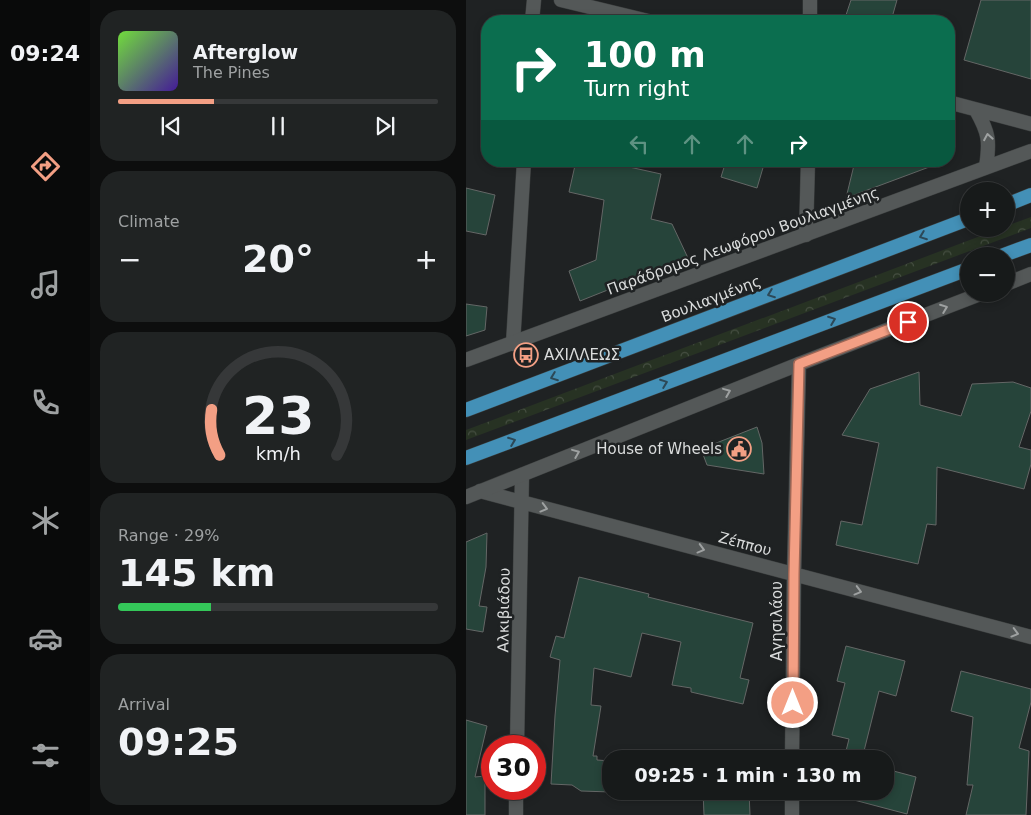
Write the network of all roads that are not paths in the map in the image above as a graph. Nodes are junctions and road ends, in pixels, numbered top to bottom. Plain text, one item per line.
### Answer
1 (534, 0) edge
2 (561, 0) edge
3 (810, 0) edge
4 (533, 15) edge
5 (623, 15) edge
6 (810, 15) edge
7 (955, 104) edge
8 (976, 110) junction
9 (1031, 124) edge
10 (1031, 151) edge
11 (524, 167) edge
12 (808, 167) edge
13 (986, 167) junction
14 (1031, 195) edge
15 (1015, 201) edge
16 (960, 222) edge
17 (806, 235) junction
18 (1031, 245) edge
19 (1015, 251) edge
20 (960, 272) edge
21 (1031, 274) edge
22 (1015, 280) edge
23 (960, 302) edge
24 (513, 344) junction
25 (466, 360) edge
26 (799, 364) junction
27 (466, 410) edge
28 (466, 458) edge
29 (522, 474) junction
30 (480, 491) junction
31 (466, 496) edge
32 (522, 502) junction
33 (794, 574) junction
34 (1031, 637) edge
35 (517, 735) edge
36 (792, 750) edge
37 (516, 800) edge
38 (792, 800) edge
39 (516, 815) edge
40 (792, 815) edge

1 - 4 street
2 - 5 street
3 - 6 street
7 - 8 street
8 - 9 street
13 -> 8 street
10 - 13 street, Παράδρομος Λεωφόρου Βουλιαγμένης
11 - 24 street
12 - 17 street
13 - 17 street, Παράδρομος Λεωφόρου Βουλιαγμένης
14 - 15 main road
16 -> 27 main road, Βουλιαγμένης
17 - 24 street, Παράδρομος Λεωφόρου Βουλιαγμένης
18 - 19 main road
28 -> 20 main road
21 - 22 street
26 -> 23 street
24 - 25 street, Παράδρομος Λεωφόρου Βουλιαγμένης
29 -> 26 street
26 - 33 street, Αγησιλάου
29 - 30 street
29 - 32 street, Αλκιβιάδου
30 - 31 street
30 - 32 street, Ζέππου
32 -> 33 street, Ζέππου
32 - 35 street, Αλκιβιάδου
33 -> 34 street, Ζέππου
33 - 36 street, Αγησιλάου
37 - 39 street
38 - 40 street

